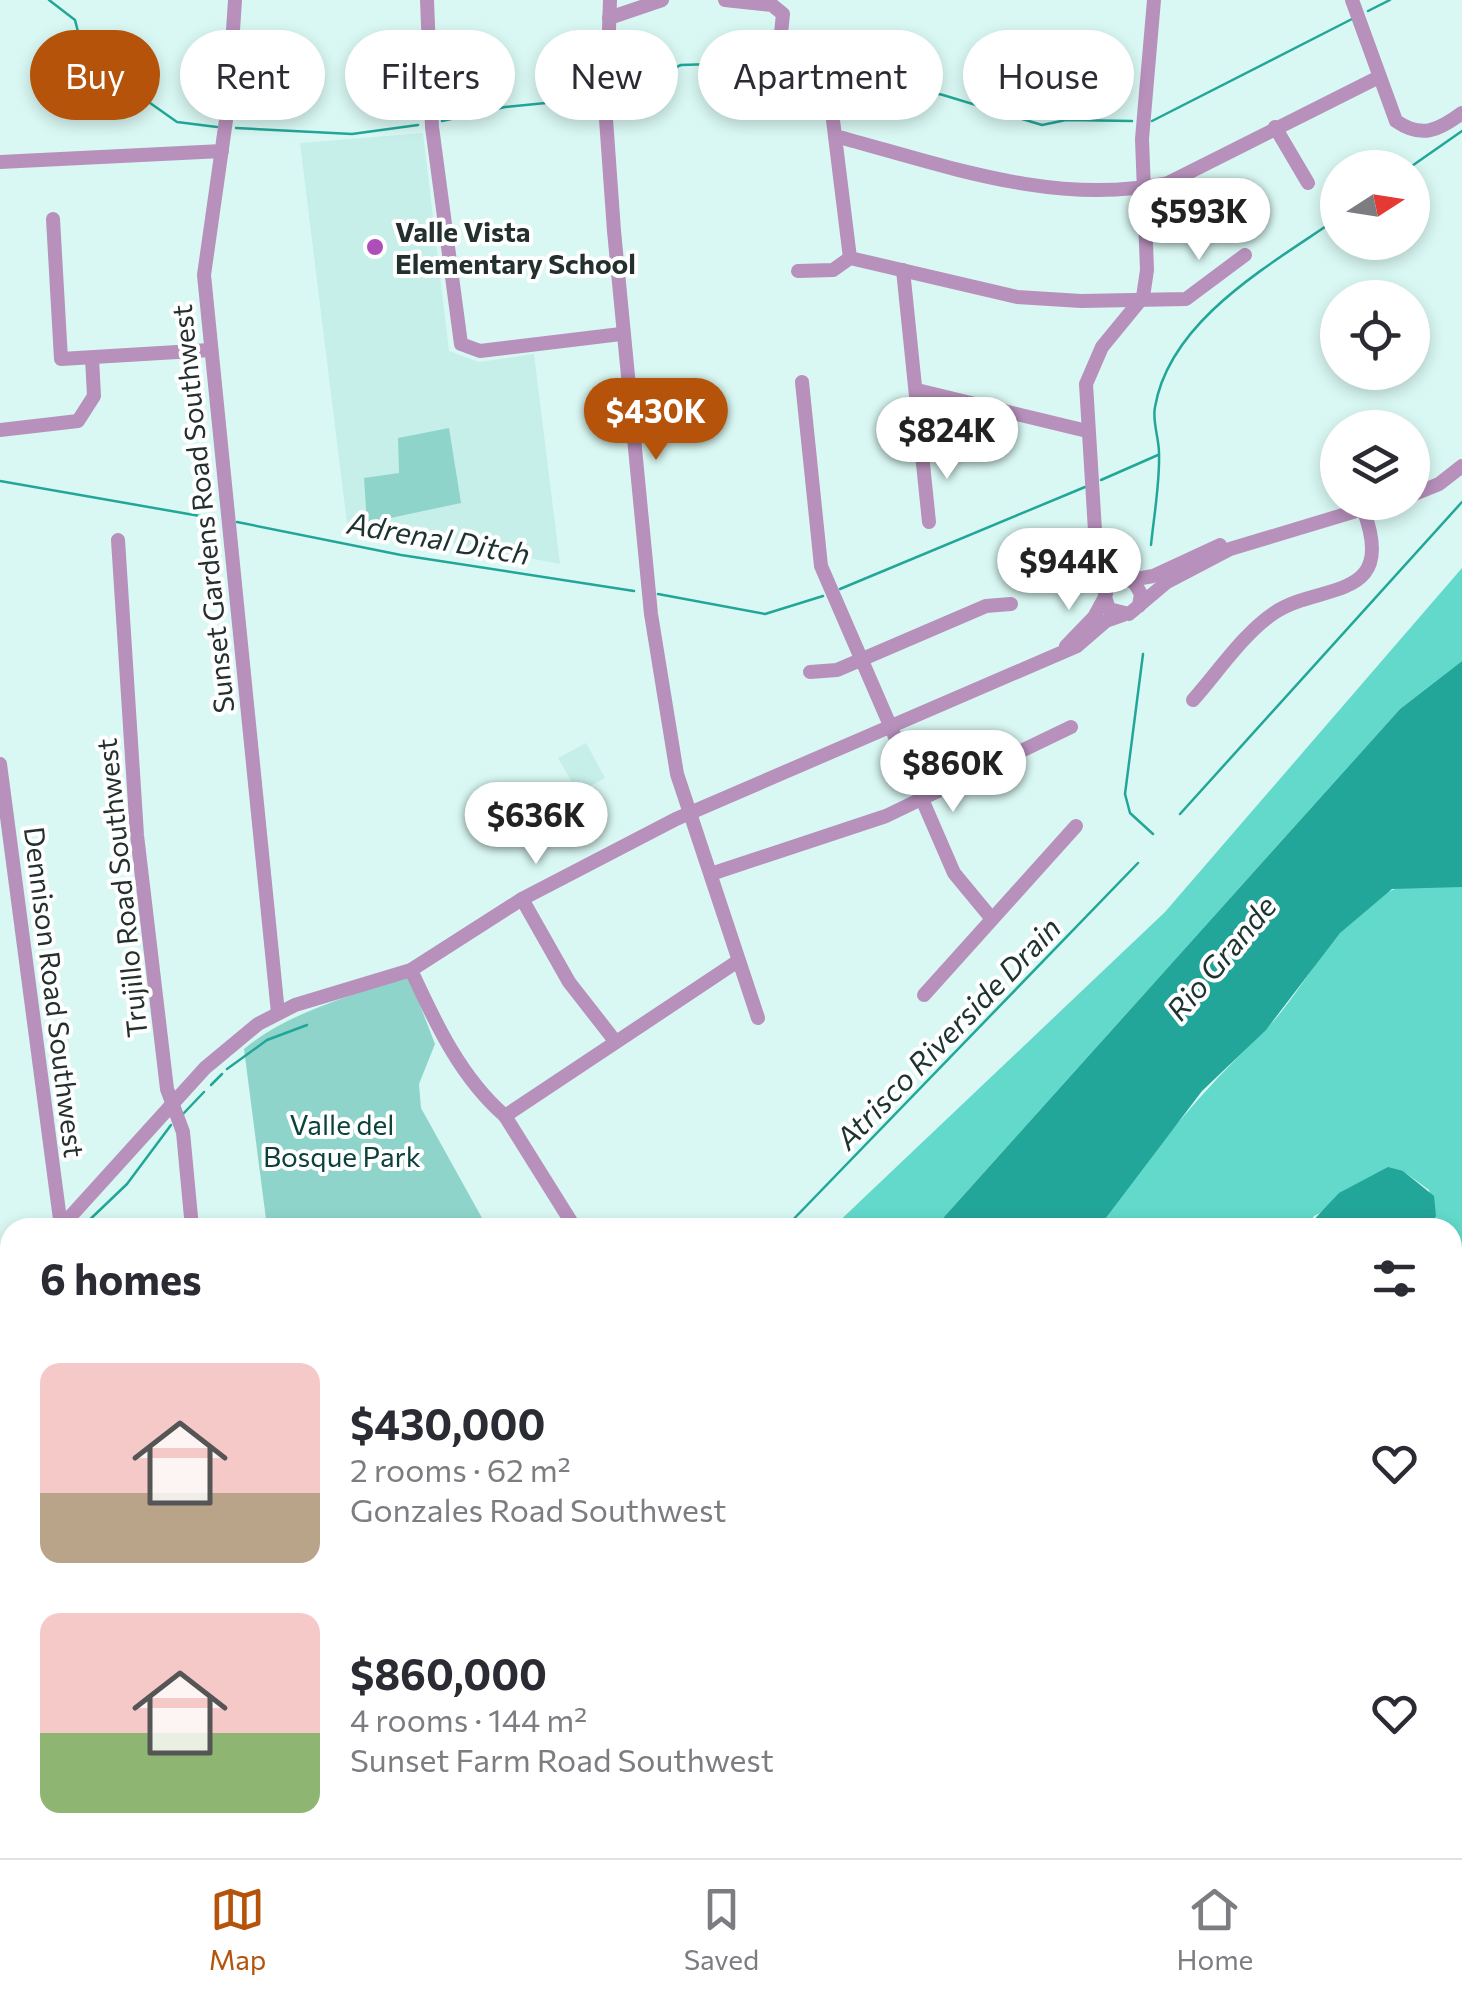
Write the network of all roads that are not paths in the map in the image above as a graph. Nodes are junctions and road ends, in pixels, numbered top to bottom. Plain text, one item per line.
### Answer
1 (236, 0) edge
2 (427, 0) edge
3 (610, 0) edge
4 (662, 0) edge
5 (1154, 0) edge
6 (1352, 0) edge
7 (734, 1) edge
8 (610, 18) junction
9 (781, 30) edge
10 (1379, 77) junction
11 (1462, 113) edge
12 (834, 120) edge
13 (1275, 126) junction
14 (836, 136) junction
15 (223, 149) junction
16 (0, 162) edge
17 (1308, 183) dead end
18 (1144, 188) junction
19 (53, 218) dead end
20 (1244, 254) dead end
21 (850, 258) junction
22 (904, 270) junction
23 (798, 272) dead end
24 (1143, 297) junction
25 (620, 334) junction
26 (210, 350) junction
27 (92, 358) junction
28 (802, 382) dead end
29 (917, 390) junction
30 (0, 430) edge
31 (1086, 431) junction
32 (1462, 466) edge
33 (1430, 488) edge
34 (1094, 510) junction
35 (1320, 519) edge
36 (1365, 520) edge
37 (928, 522) dead end
38 (1293, 526) junction
39 (118, 540) dead end
40 (1129, 579) junction
41 (1105, 596) junction
42 (1011, 604) dead end
43 (1138, 606) junction
44 (1123, 615) junction
45 (1062, 650) junction
46 (861, 661) junction
47 (810, 672) dead end
48 (1193, 700) dead end
49 (890, 727) junction
50 (1071, 727) dead end
51 (0, 764) edge
52 (922, 799) junction
53 (692, 813) junction
54 (1076, 826) dead end
55 (712, 874) junction
56 (522, 899) junction
57 (992, 919) junction
58 (738, 961) junction
59 (411, 970) junction
60 (924, 996) dead end
61 (278, 1013) junction
62 (758, 1018) dead end
63 (615, 1041) junction
64 (173, 1106) junction
65 (505, 1116) junction
66 (59, 1218) edge
67 (68, 1218) edge
68 (191, 1218) edge
69 (569, 1218) edge

1 - 15 street, Sunset Gardens Road Southwest
2 - 25 street
3 - 8 street
4 - 8 street
5 - 18 street
6 - 10 street
7 - 9 street
8 - 25 street
10 - 11 street
10 - 13 street
12 - 14 street
13 - 17 street
13 - 18 street
14 - 18 street
14 - 21 street
15 - 16 street
15 - 26 street, Sunset Gardens Road Southwest
18 - 24 street
19 - 27 street
20 - 24 street
21 - 22 street
21 - 23 street
22 - 24 street
22 - 29 street
24 - 31 street
25 - 53 street
26 - 27 street
26 - 61 street, Sunset Gardens Road Southwest
27 - 30 street
28 - 46 street
29 - 31 street
29 - 37 street
31 - 34 street
32 - 33 street
34 - 40 street
34 - 41 street
35 - 38 street
36 - 48 street
38 - 40 street
38 - 43 street
39 - 64 street, Trujillo Road Southwest
40 - 41 street
40 - 43 street
41 - 44 street
41 - 45 street
42 - 46 street
43 - 44 street
44 - 45 street
45 - 49 street
46 - 47 street
46 - 49 street
49 - 52 street
49 - 53 street
50 - 52 street
51 - 66 street, Dennison Road Southwest
52 - 55 street
52 - 57 street
53 - 55 street
53 - 56 street
54 - 57 street
55 - 58 street
56 - 59 street
56 - 63 street
57 - 60 street
58 - 62 street
58 - 63 street
59 - 61 street
59 - 65 street
61 - 64 street
63 - 65 street
64 - 67 street
64 - 68 street, Trujillo Road Southwest
65 - 69 street

